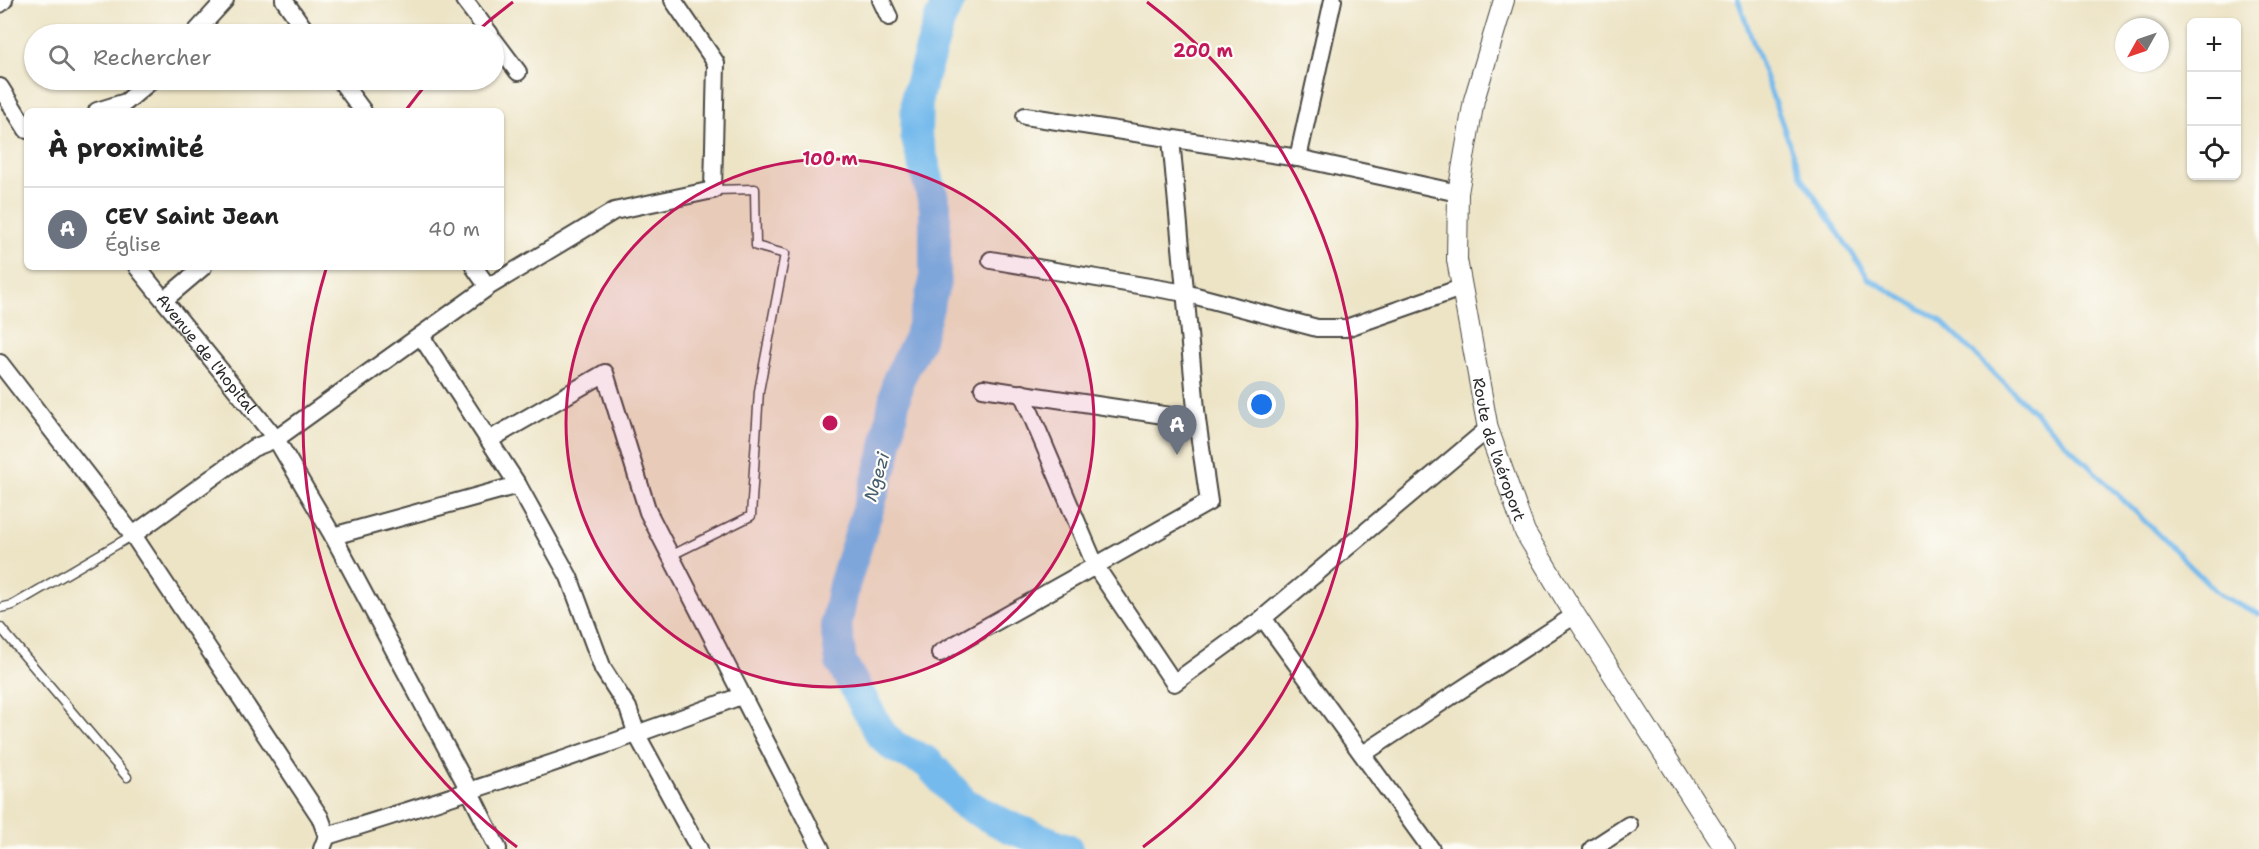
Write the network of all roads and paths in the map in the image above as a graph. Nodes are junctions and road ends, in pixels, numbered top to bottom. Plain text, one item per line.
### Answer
1 (4, 0) edge
2 (225, 0) edge
3 (284, 0) edge
4 (464, 0) edge
5 (673, 0) edge
6 (881, 0) edge
7 (1333, 0) edge
8 (1504, 0) edge
9 (0, 4) edge
10 (889, 17) dead end
11 (203, 24) edge
12 (301, 24) edge
13 (482, 24) edge
14 (504, 53) edge
15 (518, 72) dead end
16 (0, 87) edge
17 (140, 90) edge
18 (347, 90) edge
19 (107, 108) edge
20 (359, 108) edge
21 (1025, 116) dead end
22 (24, 125) edge
23 (1171, 139) junction
24 (1298, 158) junction
25 (713, 190) junction
26 (1458, 193) junction
27 (990, 260) dead end
28 (139, 270) edge
29 (199, 270) edge
30 (476, 270) edge
31 (488, 287) junction
32 (1461, 288) junction
33 (1185, 293) junction
34 (164, 300) junction
35 (421, 336) junction
36 (0, 363) edge
37 (983, 388) dead end
38 (1022, 393) junction
39 (1197, 420) junction
40 (1488, 429) junction
41 (276, 440) junction
42 (489, 440) junction
43 (518, 485) junction
44 (133, 535) junction
45 (333, 536) junction
46 (670, 556) junction
47 (1096, 567) junction
48 (0, 608) edge
49 (1575, 615) junction
50 (1263, 618) junction
51 (0, 627) edge
52 (940, 653) dead end
53 (741, 696) junction
54 (638, 735) junction
55 (1363, 754) junction
56 (127, 777) dead end
57 (470, 792) junction
58 (1629, 825) dead end
59 (324, 842) edge
60 (498, 849) edge
61 (699, 849) edge
62 (821, 849) edge
63 (1431, 849) edge
64 (1592, 849) edge
65 (1725, 849) edge

1 - 9 street
2 - 11 street
3 - 12 street
4 - 13 street
5 - 25 street
6 - 10 street
7 - 24 street
8 - 26 street, Route de l'aéroport
14 - 15 street
16 - 22 street
17 - 19 street
18 - 20 street
21 - 23 street
23 - 24 street
23 - 33 street
24 - 26 street
25 - 31 street
25 - 46 lane
26 - 32 street, Route de l'aéroport
27 - 33 street
28 - 34 street, Avenue de l'hopital
29 - 34 street
30 - 31 street
31 - 35 street
32 - 33 street
32 - 40 street, Route de l'aéroport
33 - 39 street
34 - 41 street, Avenue de l'hopital
35 - 41 street
35 - 42 street
36 - 44 street
37 - 38 street
38 - 39 street
38 - 47 street
39 - 47 street
40 - 49 street, Route de l'aéroport
40 - 50 street
41 - 44 street
41 - 45 street, Avenue de l'hopital
42 - 43 street
42 - 46 street
43 - 45 street
43 - 54 street
44 - 48 lane
44 - 59 street
45 - 57 street, Avenue de l'hopital
46 - 53 street
47 - 50 street
47 - 52 street
49 - 55 street
49 - 65 street, Route de l'aéroport
50 - 55 street
51 - 56 lane
53 - 54 street
53 - 62 street
54 - 57 street
54 - 61 street
55 - 63 street
57 - 59 street
57 - 60 street, Avenue de l'hopital
58 - 64 street

